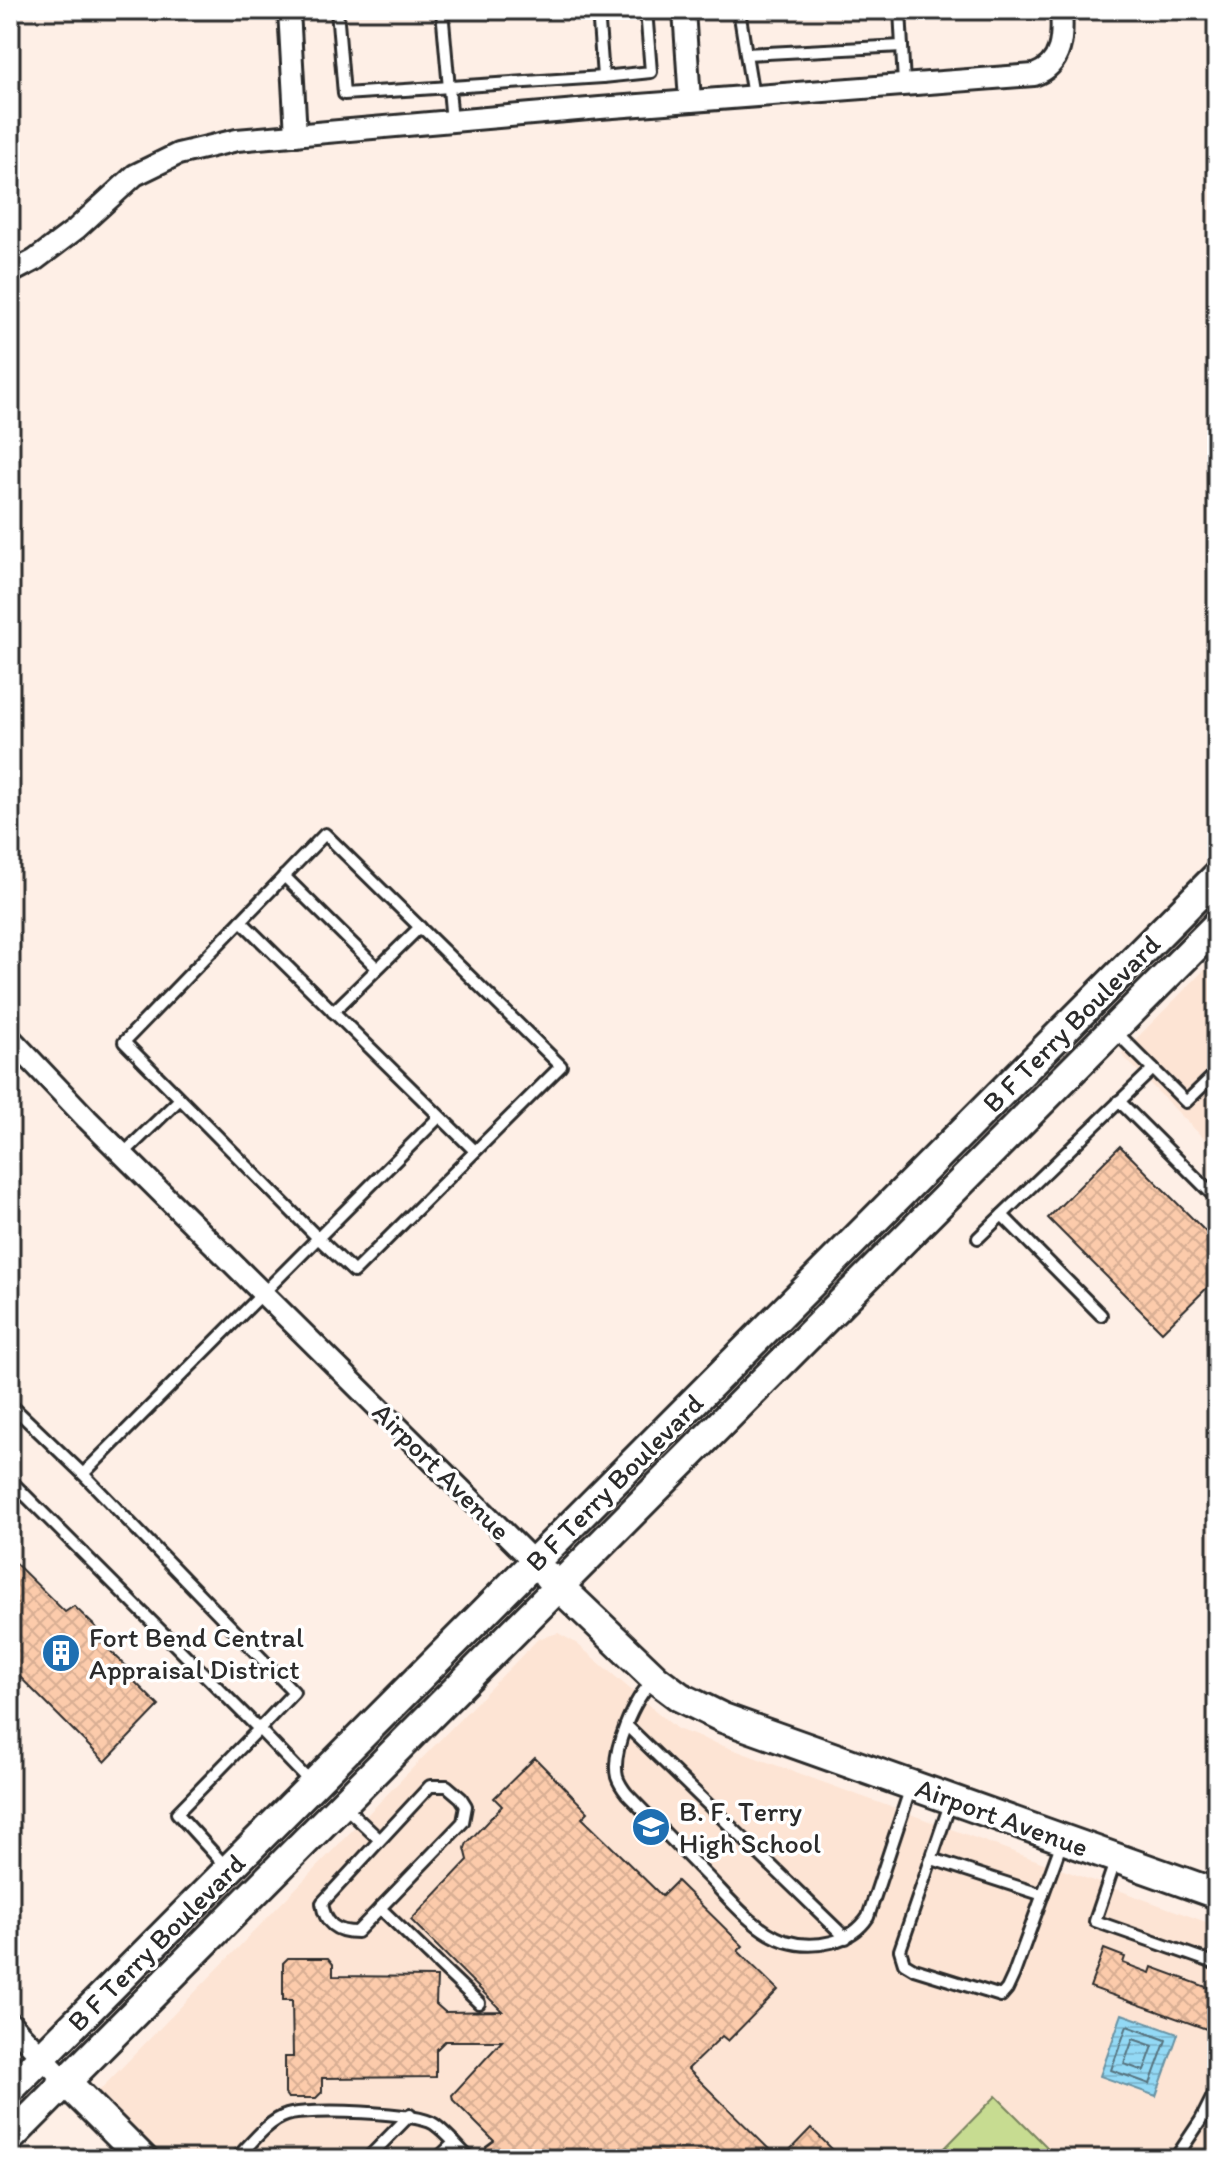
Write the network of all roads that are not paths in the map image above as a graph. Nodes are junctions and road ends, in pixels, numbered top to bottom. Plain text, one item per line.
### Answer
1 (289, 10) edge
2 (337, 10) edge
3 (442, 10) edge
4 (598, 10) edge
5 (646, 10) edge
6 (684, 10) edge
7 (739, 10) edge
8 (900, 10) edge
9 (1061, 10) edge
10 (902, 46) junction
11 (746, 54) junction
12 (603, 77) junction
13 (904, 84) junction
14 (448, 88) junction
15 (753, 96) junction
16 (690, 101) junction
17 (452, 122) junction
18 (296, 135) junction
19 (10, 273) edge
20 (284, 876) junction
21 (1217, 876) edge
22 (241, 921) junction
23 (1217, 925) edge
24 (420, 927) junction
25 (377, 968) junction
26 (333, 1012) junction
27 (1114, 1029) junction
28 (10, 1038) edge
29 (1153, 1069) junction
30 (1217, 1072) edge
31 (180, 1099) junction
32 (1119, 1101) junction
33 (439, 1117) junction
34 (475, 1151) junction
35 (122, 1155) junction
36 (1214, 1196) dead end
37 (1002, 1215) junction
38 (318, 1238) junction
39 (978, 1238) dead end
40 (263, 1294) junction
41 (1101, 1315) dead end
42 (10, 1404) edge
43 (83, 1474) junction
44 (10, 1480) edge
45 (534, 1562) junction
46 (560, 1587) junction
47 (656, 1679) junction
48 (627, 1726) junction
49 (259, 1729) junction
50 (313, 1785) junction
51 (912, 1785) junction
52 (952, 1800) junction
53 (342, 1805) junction
54 (1063, 1839) junction
55 (380, 1840) junction
56 (1116, 1858) junction
57 (932, 1859) junction
58 (228, 1869) junction
59 (1217, 1894) edge
60 (1043, 1895) junction
61 (380, 1908) junction
62 (846, 1938) junction
63 (1217, 1964) edge
64 (479, 2003) dead end
65 (10, 2023) edge
66 (42, 2056) junction
67 (66, 2082) junction
68 (1217, 2088) edge
69 (10, 2089) edge
70 (410, 2115) junction
71 (10, 2138) edge
72 (454, 2143) junction
73 (143, 2159) edge
74 (236, 2159) edge
75 (367, 2159) edge
76 (437, 2159) edge
77 (470, 2159) edge
78 (1175, 2159) edge

1 - 18 street
2 - 14 lane
3 - 14 lane
4 - 12 lane
5 - 12 lane
6 - 16 street
7 - 11 lane
8 - 10 lane
9 - 13 street
10 - 11 lane
10 - 13 lane
11 - 15 lane
12 - 14 lane
13 - 15 street
14 - 17 lane
15 - 16 street
16 - 17 street
17 - 18 street
18 - 19 street
20 - 22 lane
20 - 24 lane
20 - 25 lane
21 - 45 main road, B F Terry Boulevard
22 - 26 lane
22 - 31 lane
23 - 27 main road, B F Terry Boulevard
24 - 25 lane
24 - 34 lane
25 - 26 lane
26 - 33 lane
27 - 29 lane
27 - 46 main road, B F Terry Boulevard
28 - 35 street, Airport Avenue
29 - 30 lane
29 - 32 lane
31 - 35 lane
31 - 38 lane
32 - 36 lane
32 - 37 lane
33 - 34 lane
33 - 38 lane
34 - 38 lane
35 - 40 street, Airport Avenue
37 - 39 lane
37 - 41 lane
38 - 40 lane
40 - 43 lane
40 - 45 street, Airport Avenue
42 - 43 lane
43 - 49 lane
44 - 49 lane
45 - 46 main road, Airport Avenue
45 - 50 main road, B F Terry Boulevard
46 - 47 main road, Airport Avenue
46 - 53 main road, B F Terry Boulevard
47 - 48 lane
47 - 51 main road, Airport Avenue
48 - 62 lane
48 - 62 lane
49 - 50 lane
49 - 58 lane
50 - 58 main road, B F Terry Boulevard
51 - 52 main road, Airport Avenue
51 - 62 lane
52 - 54 main road, Airport Avenue
52 - 57 lane
53 - 55 lane
53 - 67 main road, B F Terry Boulevard
54 - 56 main road, Airport Avenue
54 - 60 lane
55 - 61 lane
55 - 61 lane
56 - 59 main road, Airport Avenue
56 - 63 lane
57 - 60 lane
57 - 60 lane
58 - 66 main road, B F Terry Boulevard
61 - 64 lane
65 - 66 street
66 - 67 street
66 - 69 main road, B F Terry Boulevard
67 - 71 main road, B F Terry Boulevard
67 - 73 main road
68 - 78 lane
70 - 72 lane
70 - 74 lane
70 - 75 lane
72 - 76 lane
72 - 77 lane

